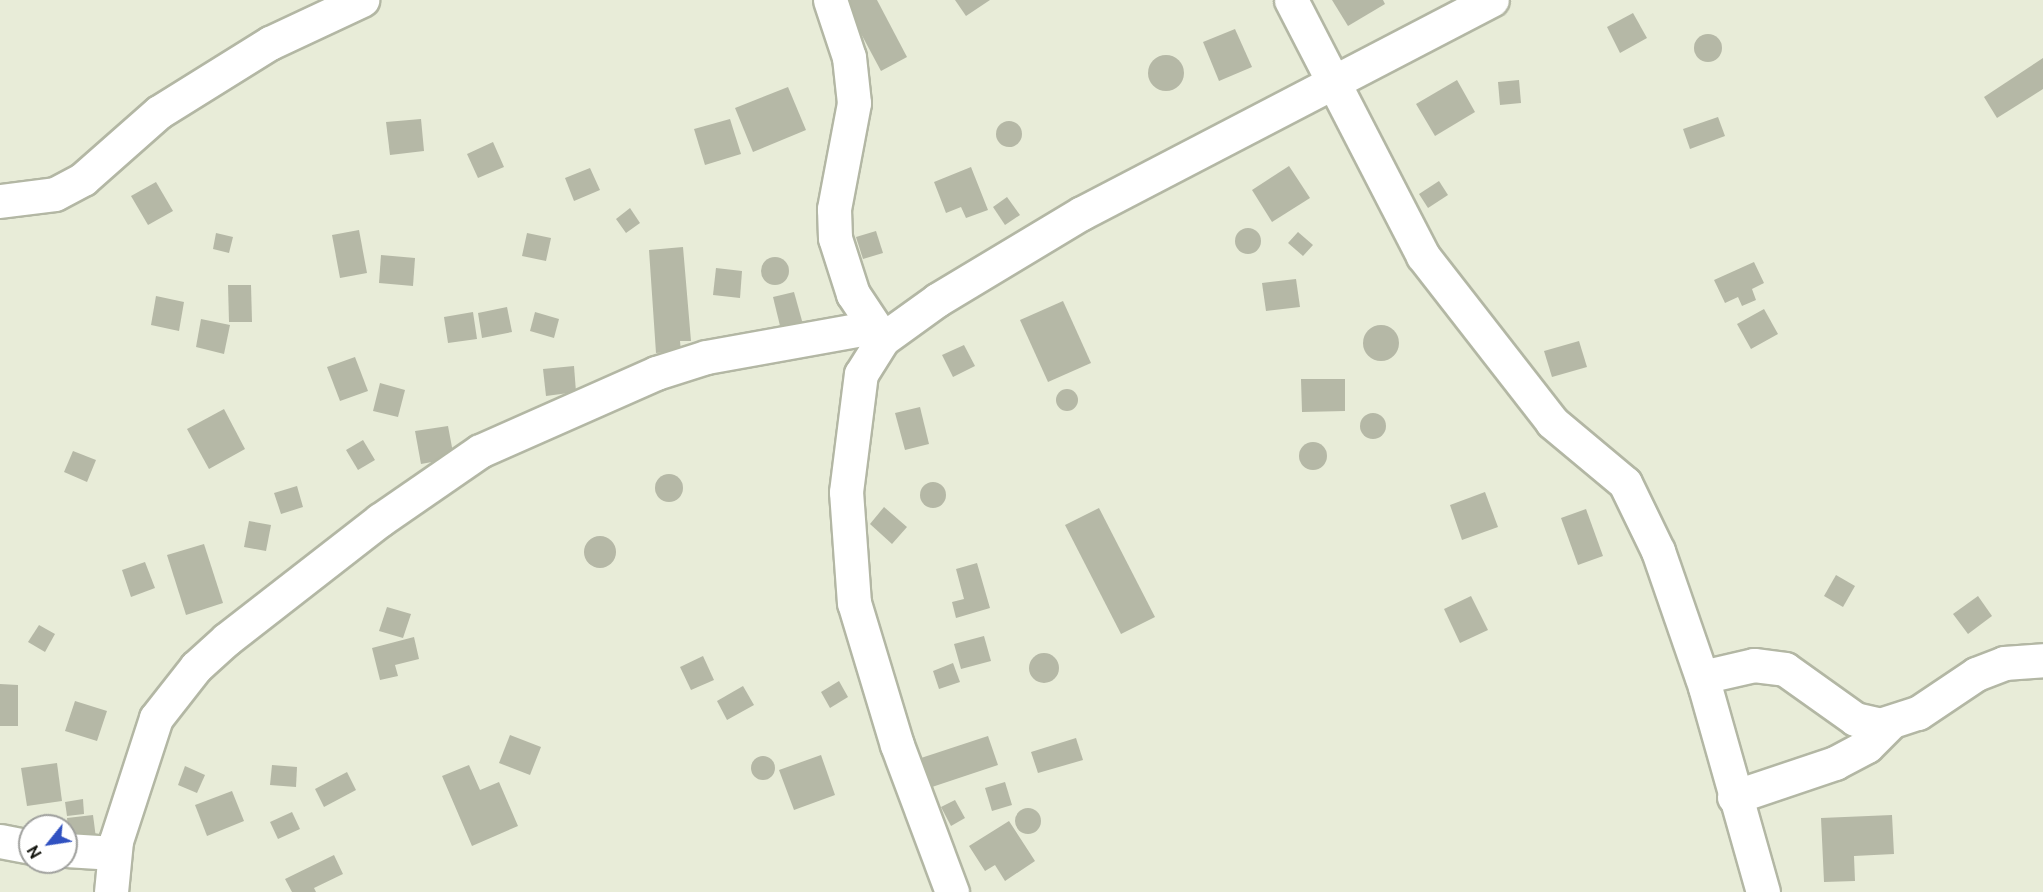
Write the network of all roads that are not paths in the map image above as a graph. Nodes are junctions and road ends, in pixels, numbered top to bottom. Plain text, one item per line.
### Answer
1 (362, 0) edge
2 (830, 0) edge
3 (1291, 0) edge
4 (1492, 0) edge
5 (1332, 79) junction
6 (0, 201) edge
7 (878, 333) junction
8 (2043, 660) edge
9 (1702, 676) junction
10 (1889, 724) junction
11 (1734, 797) junction
12 (0, 841) edge
13 (18, 845) edge
14 (78, 851) edge
15 (114, 854) junction
16 (111, 892) edge
17 (952, 892) edge
18 (1762, 892) edge

1 - 6 street
2 - 7 street
3 - 5 street
4 - 5 street
5 - 7 street
5 - 9 street
7 - 15 street
7 - 17 street
8 - 10 street
9 - 10 street
9 - 11 street
10 - 11 street
11 - 18 street
12 - 13 street
14 - 15 street
15 - 16 street

